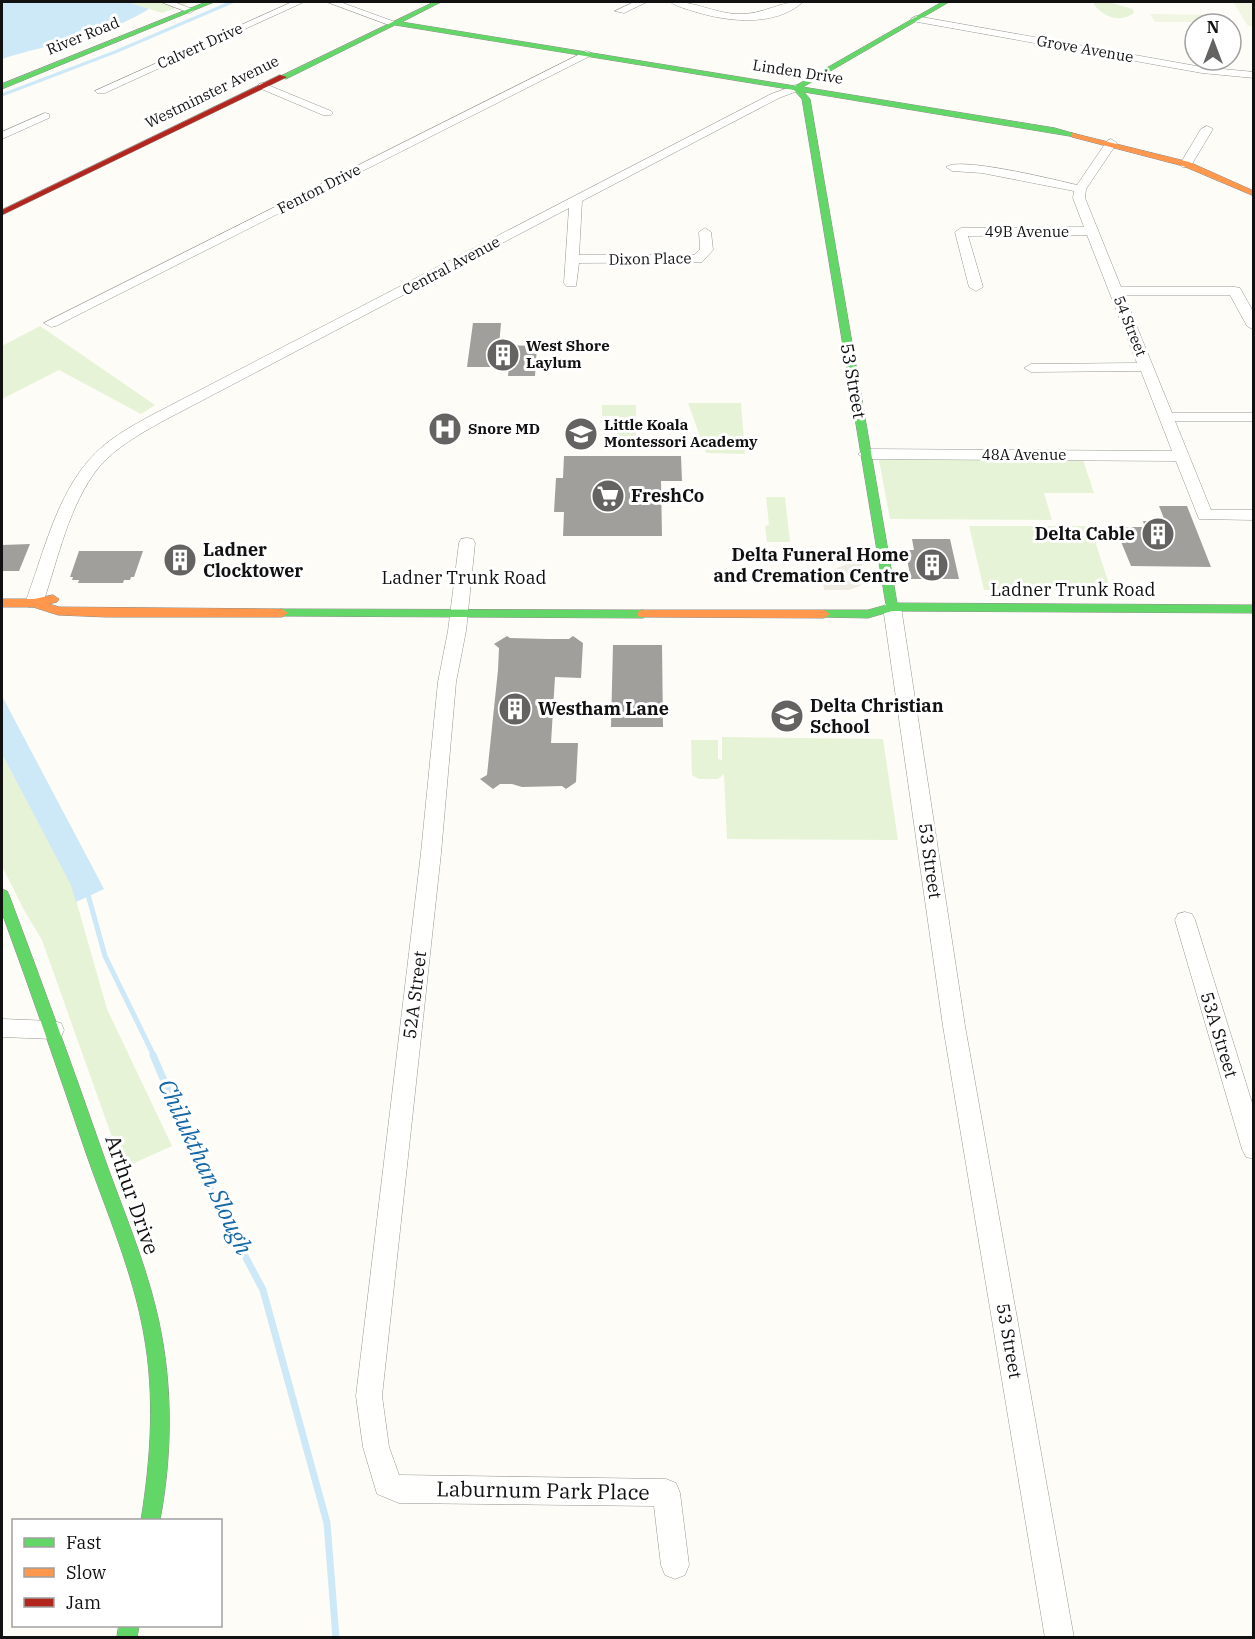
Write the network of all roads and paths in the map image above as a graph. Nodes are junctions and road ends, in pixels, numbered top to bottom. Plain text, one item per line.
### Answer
1 (166, 2) edge
2 (211, 2) edge
3 (299, 2) edge
4 (332, 2) edge
5 (438, 2) edge
6 (642, 2) edge
7 (675, 2) edge
8 (798, 2) edge
9 (946, 2) edge
10 (190, 10) junction
11 (620, 11) dead end
12 (916, 19) junction
13 (393, 23) junction
14 (586, 54) junction
15 (1254, 75) edge
16 (263, 86) junction
17 (2, 87) edge
18 (796, 88) junction
19 (101, 91) dead end
20 (327, 113) dead end
21 (45, 116) dead end
22 (1207, 129) dead end
23 (2, 136) edge
24 (1111, 143) junction
25 (1186, 164) junction
26 (952, 167) dead end
27 (1080, 189) junction
28 (1254, 194) edge
29 (576, 201) junction
30 (2, 213) edge
31 (1092, 231) junction
32 (705, 232) dead end
33 (573, 259) junction
34 (572, 283) dead end
35 (976, 287) dead end
36 (1116, 291) junction
37 (51, 323) dead end
38 (1254, 326) edge
39 (1030, 368) dead end
40 (1146, 368) junction
41 (1166, 417) junction
42 (1254, 417) edge
43 (866, 454) junction
44 (1181, 456) junction
45 (1254, 515) edge
46 (467, 543) dead end
47 (65, 596) dead end
48 (478, 596) dead end
49 (873, 600) dead end
50 (455, 602) junction
51 (2, 603) edge
52 (34, 603) junction
53 (892, 607) junction
54 (1254, 609) edge
55 (2, 895) edge
56 (1185, 920) dead end
57 (2, 1028) edge
58 (53, 1030) junction
59 (1254, 1149) edge
60 (376, 1447) joint
61 (151, 1519) edge
62 (675, 1565) dead end
63 (1060, 1638) edge

1 - 10 street
2 - 10 street, River Road
3 - 19 street, Calvert Drive
4 - 13 street, Linden Drive
5 - 13 street, Westminster Avenue
6 - 11 street
7 - 8 street
9 - 12 street, Central Avenue
10 - 17 street, River Road
12 - 15 street, Grove Avenue
12 - 18 street, Central Avenue
13 - 14 street, Linden Drive
13 - 16 street, Westminster Avenue
14 - 18 street, Linden Drive
14 - 37 street, Fenton Drive
16 - 20 street
16 - 30 street, Westminster Avenue
18 - 24 street, Linden Drive
18 - 29 street, Central Avenue
18 - 43 street, 53 Street
21 - 23 street
22 - 25 street
24 - 25 street, Linden Drive
24 - 27 street
25 - 28 street, Linden Drive
26 - 27 street
27 - 31 street, 54 Street
29 - 33 street
29 - 52 street, Central Avenue
31 - 35 street, 49B Avenue
31 - 36 street, 54 Street
32 - 33 street, Dixon Place
33 - 34 street
36 - 38 street
36 - 40 street, 54 Street
39 - 40 street
40 - 41 street, 54 Street
41 - 42 street
41 - 44 street, 54 Street
43 - 44 street, 48A Avenue
43 - 53 street, 53 Street
44 - 45 street, 54 Street
46 - 50 street, 52A Street
47 - 52 street, Ladner Trunk Road
48 - 50 street, Ladner Trunk Road
49 - 53 street, Ladner Trunk Road
50 - 52 street, Ladner Trunk Road
50 - 53 street, Ladner Trunk Road
50 - 60 street, 52A Street
51 - 52 street, Ladner Trunk Road
53 - 54 street, Ladner Trunk Road
53 - 63 street, 53 Street
55 - 58 street, Arthur Drive
56 - 59 street, 53A Street
57 - 58 street
58 - 61 street, Arthur Drive
60 - 62 street, Laburnum Park Place

